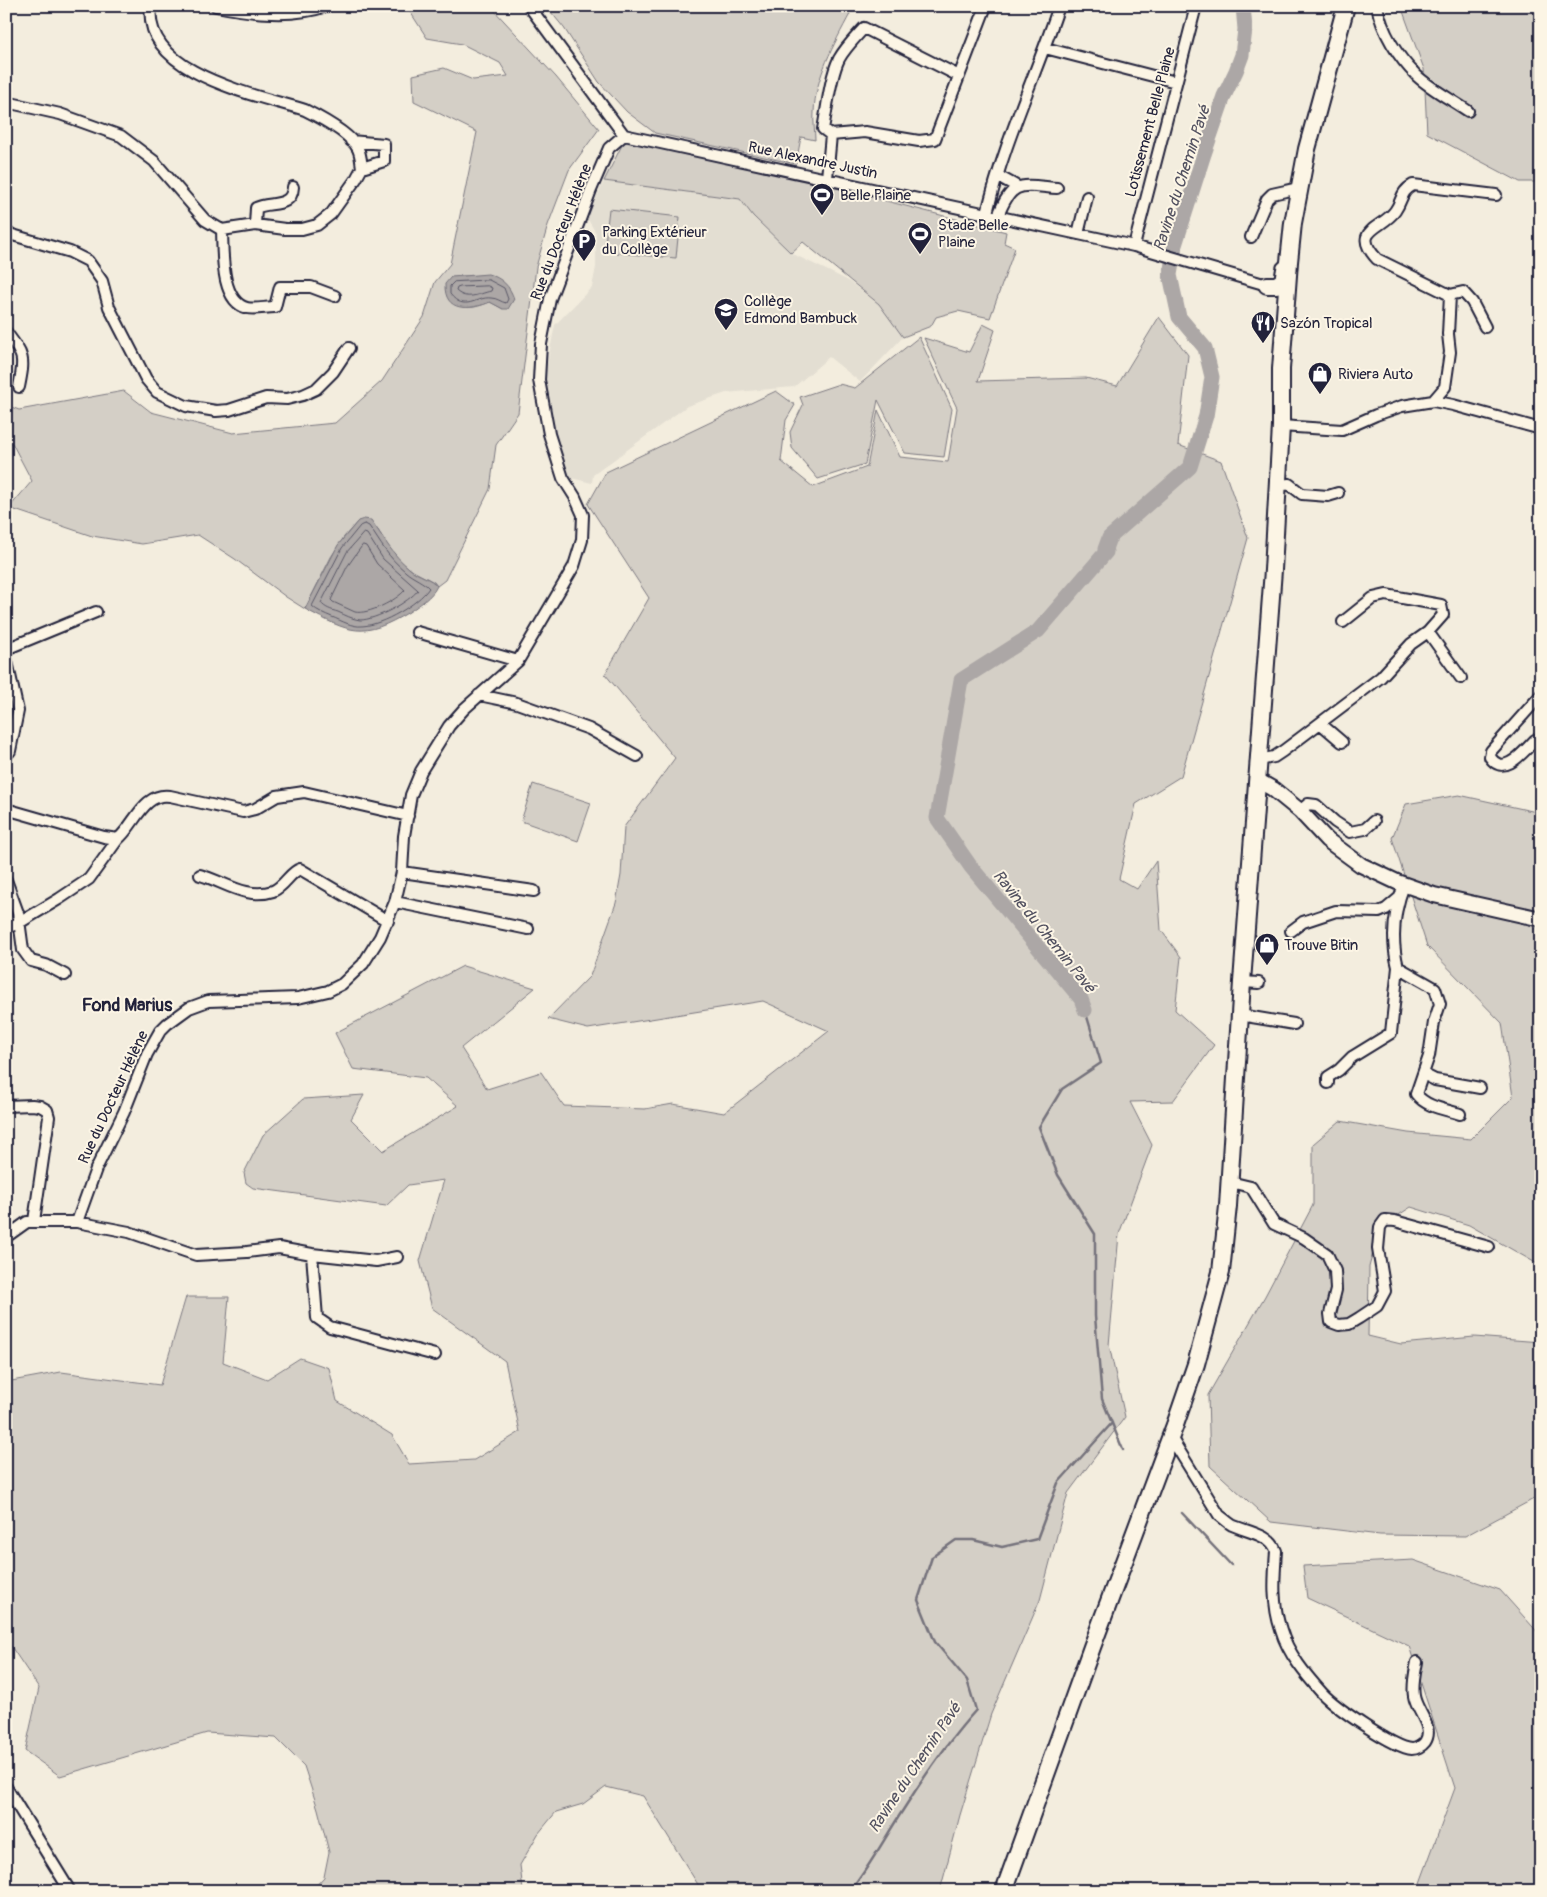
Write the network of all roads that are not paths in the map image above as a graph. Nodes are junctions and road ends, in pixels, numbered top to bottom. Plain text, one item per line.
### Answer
1 (152, 6) edge
2 (216, 6) edge
3 (327, 6) edge
4 (529, 6) edge
5 (986, 6) edge
6 (1059, 6) edge
7 (1196, 6) edge
8 (1347, 6) edge
9 (1377, 6) edge
10 (1045, 48) junction
11 (959, 76) junction
12 (1176, 82) junction
13 (6, 102) edge
14 (1468, 111) dead end
15 (831, 135) junction
16 (624, 136) junction
17 (351, 141) junction
18 (362, 168) junction
19 (998, 176) junction
20 (827, 178) junction
21 (293, 187) dead end
22 (1018, 187) junction
23 (1057, 188) dead end
24 (1299, 188) junction
25 (1496, 195) dead end
26 (1088, 197) dead end
27 (987, 213) junction
28 (998, 216) junction
29 (255, 225) junction
30 (222, 230) junction
31 (6, 233) edge
32 (1078, 234) junction
33 (1251, 237) dead end
34 (1134, 246) junction
35 (1290, 246) junction
36 (1267, 285) junction
37 (1450, 295) junction
38 (336, 296) dead end
39 (1284, 317) junction
40 (1485, 327) dead end
41 (6, 332) edge
42 (349, 348) dead end
43 (19, 387) dead end
44 (1433, 401) junction
45 (1280, 402) junction
46 (1281, 426) junction
47 (1541, 429) edge
48 (1278, 486) junction
49 (1338, 493) dead end
50 (96, 612) dead end
51 (1343, 622) dead end
52 (417, 632) dead end
53 (1428, 632) junction
54 (6, 649) edge
55 (6, 657) edge
56 (518, 661) junction
57 (1460, 678) dead end
58 (479, 695) junction
59 (1541, 695) edge
60 (1321, 724) junction
61 (1536, 740) dead end
62 (1342, 742) dead end
63 (8, 754) dead end
64 (637, 756) dead end
65 (1259, 760) junction
66 (1257, 780) junction
67 (6, 809) edge
68 (1300, 811) junction
69 (408, 816) junction
70 (1374, 821) dead end
71 (118, 839) junction
72 (402, 872) junction
73 (200, 875) dead end
74 (6, 880) edge
75 (1404, 885) junction
76 (534, 891) dead end
77 (1399, 898) junction
78 (395, 902) junction
79 (1541, 919) edge
80 (388, 921) junction
81 (19, 923) junction
82 (6, 928) edge
83 (528, 929) dead end
84 (1291, 931) dead end
85 (1398, 967) junction
86 (65, 975) dead end
87 (1242, 982) junction
88 (1259, 983) dead end
89 (1240, 1016) junction
90 (1294, 1024) dead end
91 (1423, 1074) junction
92 (1328, 1083) dead end
93 (1480, 1088) dead end
94 (6, 1106) edge
95 (1460, 1114) dead end
96 (1230, 1182) junction
97 (34, 1221) junction
98 (77, 1222) junction
99 (6, 1237) edge
100 (1489, 1247) dead end
101 (312, 1254) junction
102 (397, 1258) dead end
103 (435, 1355) dead end
104 (1170, 1436) junction
105 (1417, 1662) dead end
106 (6, 1787) edge
107 (70, 1891) edge
108 (1004, 1891) edge

1 - 17 street
2 - 3 street
4 - 16 street
5 - 11 street
6 - 10 street
7 - 12 street, Lotissement Belle Plaine
8 - 24 highway
8 - 45 highway
9 - 14 street
10 - 12 street
10 - 19 street
11 - 15 street
11 - 15 street
12 - 34 street, Lotissement Belle Plaine
13 - 30 street
15 - 20 street
16 - 20 street, Rue Alexandre Justin
16 - 56 street, Rue du Docteur Hélène
17 - 18 street
17 - 18 street
18 - 29 street
19 - 22 street
19 - 27 street
20 - 27 street, Rue Alexandre Justin
21 - 29 street
22 - 23 street
22 - 28 street
24 - 33 street
24 - 35 highway
25 - 37 street
26 - 32 street
27 - 28 street, Rue Alexandre Justin
28 - 32 street, Rue Alexandre Justin
29 - 30 street
30 - 38 street
31 - 42 street
32 - 34 street, Rue Alexandre Justin
34 - 36 street, Rue Alexandre Justin
35 - 36 highway
35 - 39 highway
36 - 39 highway
37 - 40 street
37 - 44 street
39 - 45 highway
41 - 43 street
44 - 46 street
44 - 47 street
45 - 46 highway
46 - 48 highway
48 - 49 street
48 - 65 highway
50 - 54 street
51 - 53 street
52 - 56 street
53 - 57 street
53 - 60 street
55 - 63 street
56 - 58 street, Rue du Docteur Hélène
58 - 64 street
58 - 69 street, Rue du Docteur Hélène
59 - 61 street
60 - 62 street
60 - 65 street
65 - 66 highway
66 - 68 main road
66 - 87 highway
67 - 71 street
68 - 70 street
68 - 75 main road
69 - 71 street
69 - 72 street, Rue du Docteur Hélène
71 - 81 street
72 - 76 street
72 - 78 street, Rue du Docteur Hélène
73 - 80 street
74 - 81 street
75 - 77 street
75 - 79 main road
77 - 84 street
77 - 85 street
78 - 80 street, Rue du Docteur Hélène
78 - 83 street
80 - 98 street, Rue du Docteur Hélène
81 - 82 street
81 - 86 street
85 - 91 street
85 - 92 street
87 - 88 street
87 - 89 highway
89 - 90 street
89 - 96 highway
91 - 93 street
91 - 95 street
94 - 97 street
96 - 100 street
96 - 104 highway
97 - 98 street
97 - 99 street
98 - 101 street
101 - 102 street
101 - 103 street
104 - 105 street
104 - 108 highway
106 - 107 street

